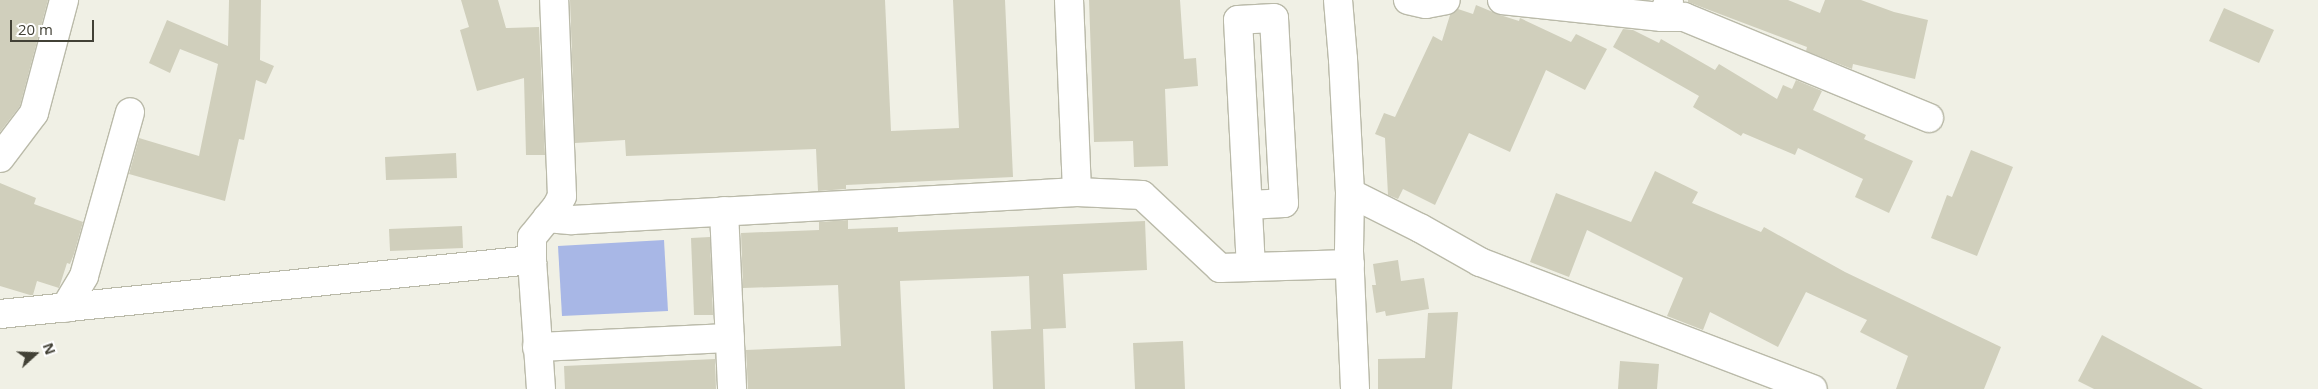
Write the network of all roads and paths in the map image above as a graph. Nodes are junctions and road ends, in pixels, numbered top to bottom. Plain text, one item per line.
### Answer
1 (64, 0) edge
2 (554, 0) edge
3 (1069, 0) edge
4 (1338, 0) edge
5 (1408, 0) edge
6 (1446, 0) edge
7 (1502, 0) edge
8 (1666, 8) edge
9 (130, 112) dead end
10 (1930, 118) dead end
11 (0, 158) edge
12 (1077, 192) junction
13 (1350, 193) junction
14 (1248, 205) junction
15 (724, 212) junction
16 (547, 218) junction
17 (532, 260) junction
18 (1350, 264) junction
19 (1251, 267) junction
20 (65, 308) junction
21 (0, 314) edge
22 (730, 338) junction
23 (537, 347) junction
24 (541, 389) edge
25 (732, 389) edge
26 (1355, 389) edge
27 (1813, 389) edge

1 - 11 street
2 - 16 street
3 - 12 street
4 - 13 street
5 - 6 street
7 - 8 street
8 - 10 street
9 - 20 street
12 - 15 street
12 - 19 street
13 - 18 street
13 - 27 street
14 - 14 street
14 - 19 street
15 - 16 street
15 - 22 street
16 - 17 street
17 - 20 street
17 - 23 street
18 - 19 street
18 - 26 street
20 - 21 street
22 - 23 street
22 - 25 street
23 - 24 street

